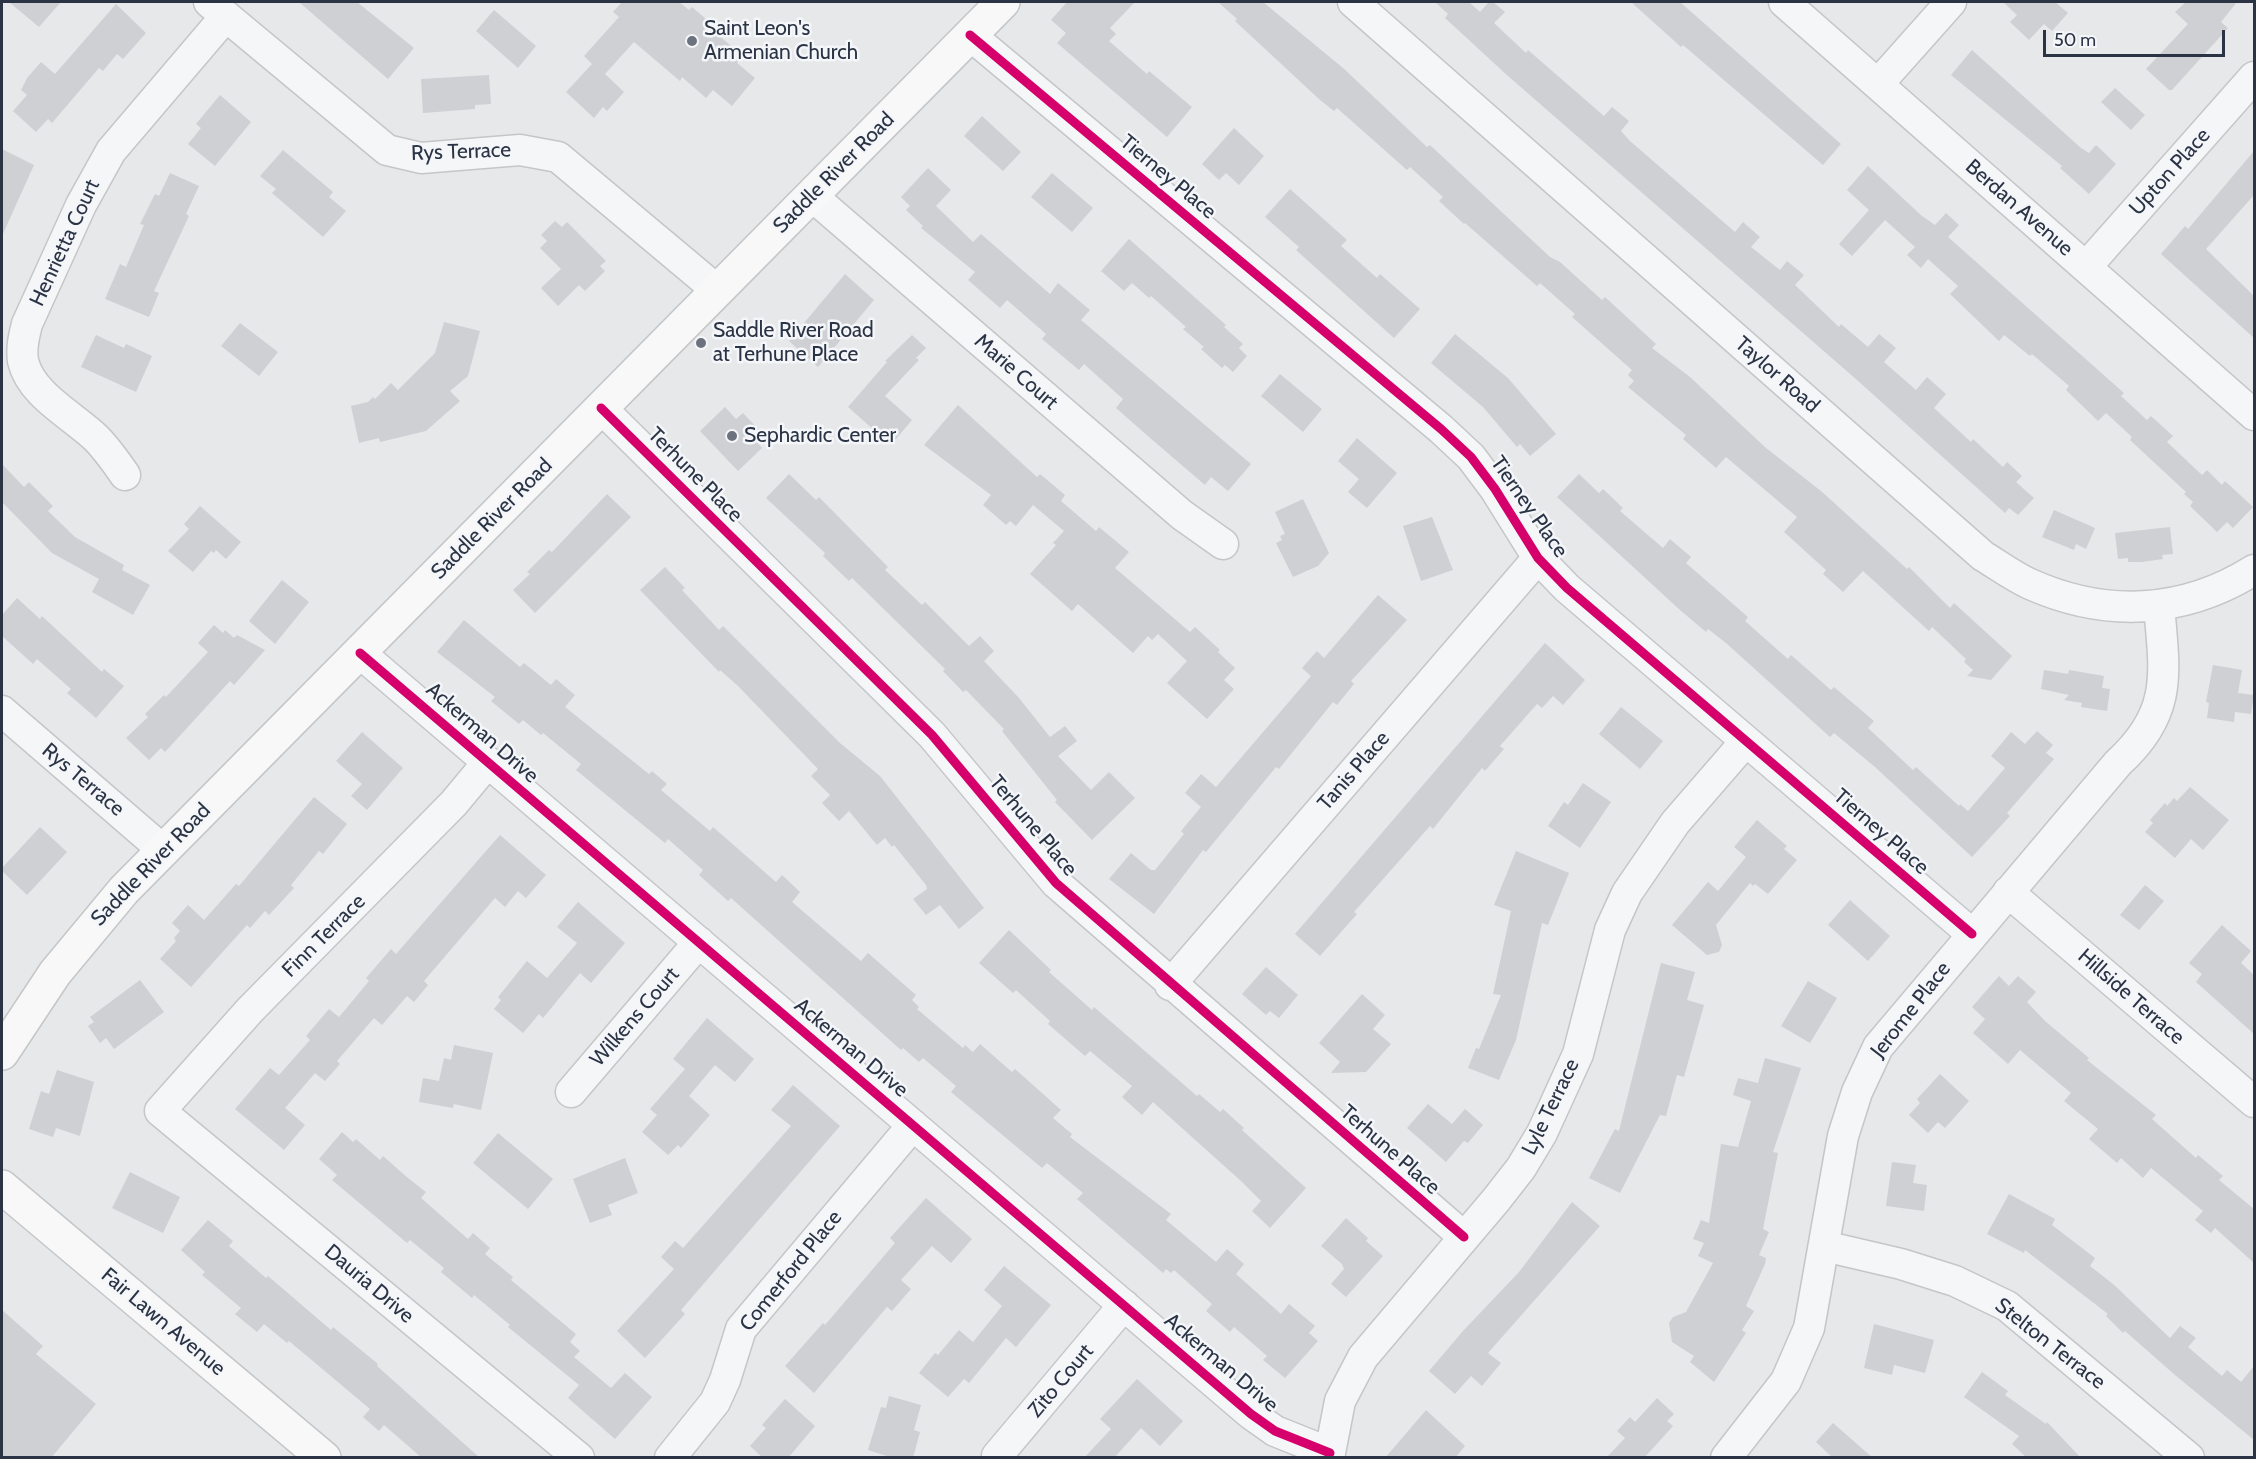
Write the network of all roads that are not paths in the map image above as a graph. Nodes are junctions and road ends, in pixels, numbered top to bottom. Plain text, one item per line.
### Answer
1 (1003, 2) edge
2 (1353, 2) edge
3 (1784, 2) edge
4 (1951, 2) edge
5 (218, 9) edge
6 (970, 35) junction
7 (2254, 77) edge
8 (1878, 84) junction
9 (812, 196) junction
10 (2086, 267) junction
11 (718, 291) junction
12 (601, 408) junction
13 (2254, 415) edge
14 (124, 475) dead end
15 (1223, 544) dead end
16 (1538, 558) junction
17 (2254, 570) edge
18 (2158, 606) junction
19 (360, 653) junction
20 (2, 711) edge
21 (1746, 741) junction
22 (488, 762) junction
23 (163, 850) junction
24 (2008, 892) junction
25 (1972, 934) junction
26 (699, 942) junction
27 (1170, 984) junction
28 (2, 1053) edge
29 (571, 1092) dead end
30 (2254, 1102) edge
31 (160, 1111) joint
32 (913, 1125) junction
33 (2, 1187) edge
34 (1464, 1237) junction
35 (1824, 1246) junction
36 (1124, 1305) junction
37 (1330, 1455) edge
38 (1735, 1455) edge
39 (997, 1456) edge
40 (324, 1458) edge
41 (579, 1458) edge
42 (670, 1458) edge
43 (2189, 1458) edge

1 - 6 main road, Saddle River Road
2 - 18 street, Taylor Road
3 - 8 street, Berdan Avenue
4 - 8 street
5 - 11 street, Rys Terrace
5 - 14 street, Henrietta Court
6 - 9 main road, Saddle River Road
6 - 16 street, Tierney Place
7 - 10 street, Upton Place
8 - 10 street, Berdan Avenue
9 - 11 main road, Saddle River Road
9 - 15 street, Marie Court
10 - 13 street, Berdan Avenue
11 - 12 main road, Saddle River Road
12 - 19 main road, Saddle River Road
12 - 27 street, Terhune Place
16 - 21 street, Tierney Place
16 - 27 street, Tanis Place
17 - 18 street, Taylor Road
18 - 24 street, Jerome Place
19 - 22 street, Ackerman Drive
19 - 23 main road, Saddle River Road
20 - 23 street, Rys Terrace
21 - 25 street, Tierney Place
21 - 34 street, Lyle Terrace
22 - 26 street, Ackerman Drive
22 - 31 street, Finn Terrace
23 - 28 main road, Saddle River Road
24 - 25 street, Jerome Place
24 - 30 street, Hillside Terrace
25 - 35 street, Jerome Place
26 - 29 street, Wilkens Court
26 - 32 street, Ackerman Drive
27 - 34 street, Terhune Place
31 - 41 street, Dauria Drive
32 - 36 street, Ackerman Drive
32 - 42 street, Comerford Place
33 - 40 main road, Fair Lawn Avenue
34 - 37 street, Lyle Terrace
35 - 38 street, Jerome Place
35 - 43 street, Stelton Terrace
36 - 37 street, Ackerman Drive
36 - 39 street, Zito Court

